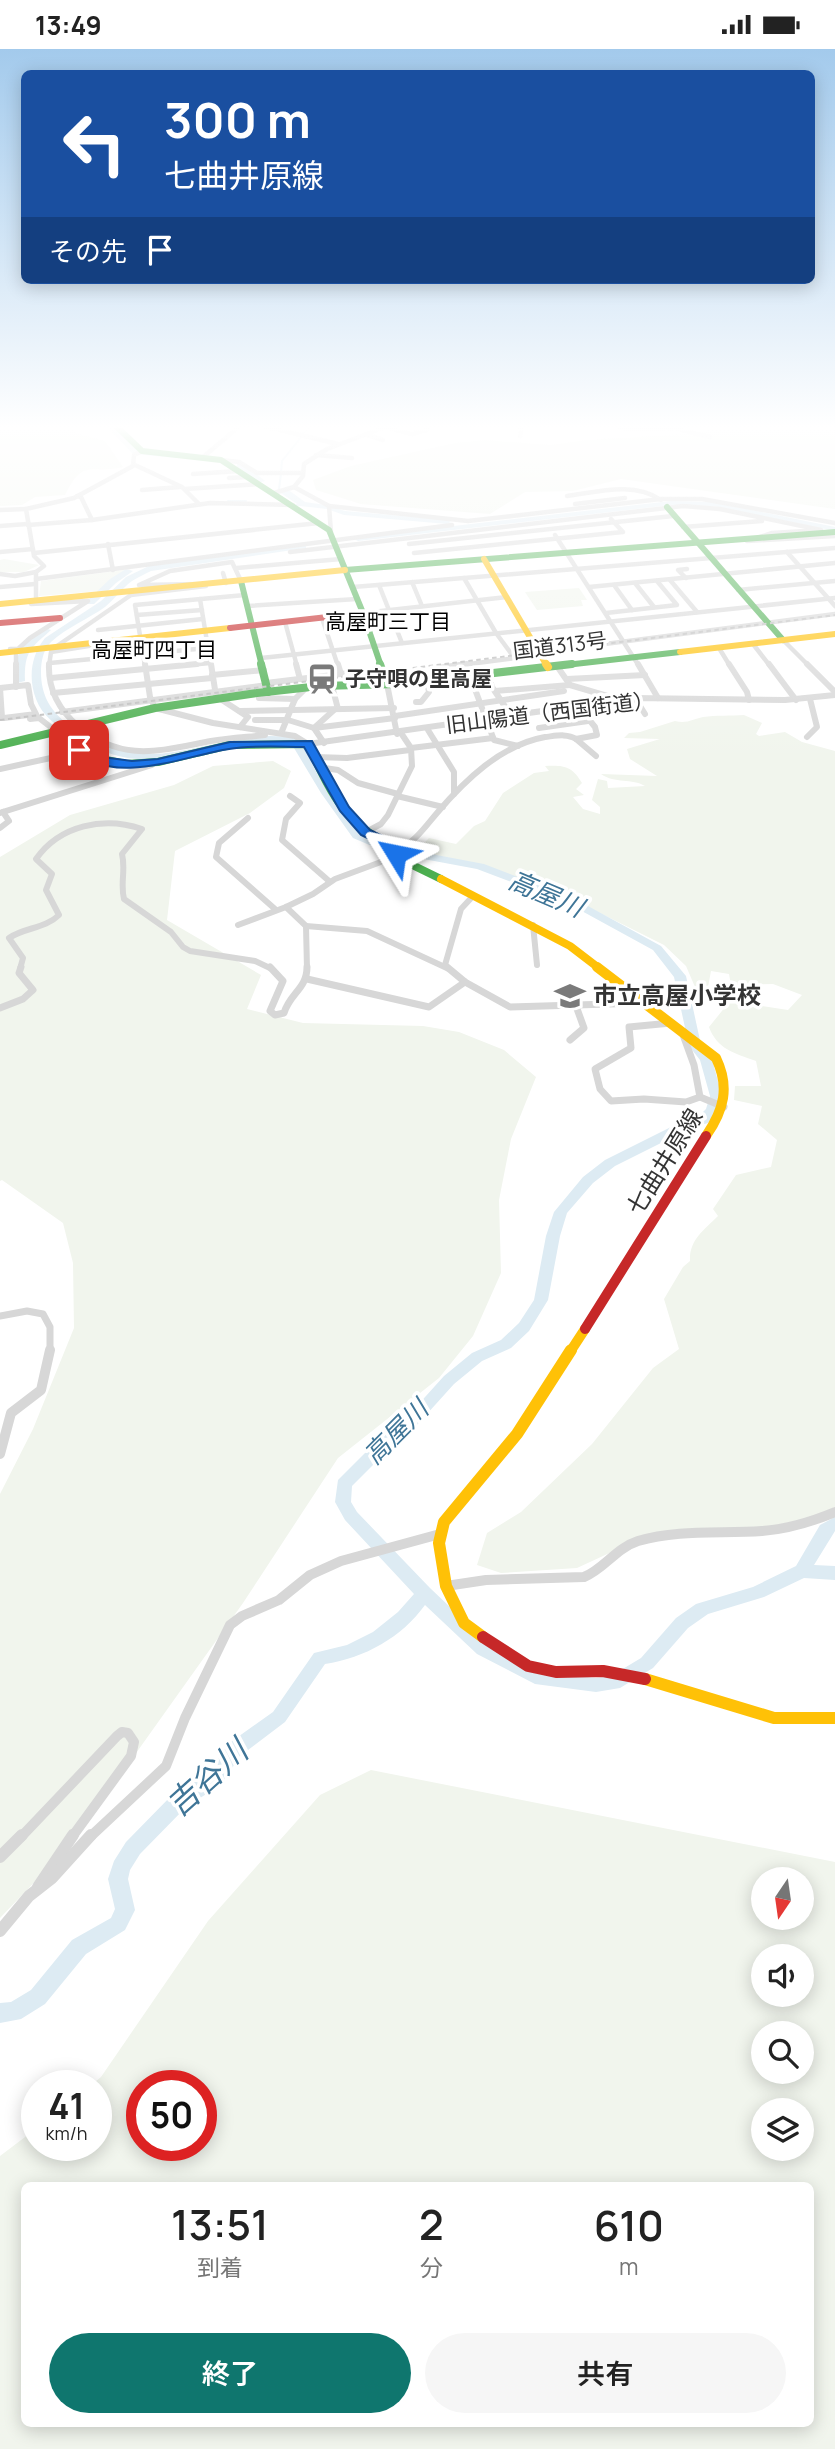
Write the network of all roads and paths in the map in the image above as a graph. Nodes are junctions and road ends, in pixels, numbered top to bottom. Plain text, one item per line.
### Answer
1 (30, 538) edge
2 (187, 538) edge
3 (350, 538) edge
4 (379, 538) edge
5 (402, 538) edge
6 (472, 538) joint
7 (568, 538) edge
8 (693, 538) edge
9 (755, 538) edge
10 (769, 538) edge
11 (557, 539) junction
12 (752, 539) junction
13 (334, 540) junction
14 (447, 540) joint
15 (697, 543) junction
16 (108, 544) junction
17 (408, 544) junction
18 (477, 547) junction
19 (835, 548) edge
20 (33, 551) junction
21 (0, 552) edge
22 (566, 552) junction
23 (787, 552) junction
24 (414, 553) junction
25 (710, 557) junction
26 (341, 559) junction
27 (484, 559) junction
28 (298, 562) junction
29 (420, 563) junction
30 (748, 563) dead end
31 (835, 563) edge
32 (800, 566) junction
33 (576, 567) junction
34 (237, 568) junction
35 (687, 569) dead end
36 (113, 570) junction
37 (345, 571) junction
38 (755, 571) junction
39 (36, 572) junction
40 (0, 574) edge
41 (724, 574) junction
42 (494, 576) junction
43 (464, 578) junction
44 (686, 578) junction
45 (670, 580) junction
46 (242, 581) junction
47 (657, 581) junction
48 (835, 581) edge
49 (35, 582) junction
50 (412, 583) junction
51 (635, 583) junction
52 (815, 583) junction
53 (207, 584) junction
54 (379, 585) junction
55 (614, 585) junction
56 (0, 587) edge
57 (353, 587) junction
58 (589, 587) junction
59 (738, 590) junction
60 (507, 597) junction
61 (200, 599) junction
62 (832, 599) edge
63 (36, 600) junction
64 (247, 600) junction
65 (357, 600) junction
66 (478, 600) junction
67 (20, 602) junction
68 (122, 603) junction
69 (0, 604) edge
70 (690, 604) junction
71 (135, 605) junction
72 (677, 605) junction
73 (422, 606) junction
74 (751, 606) junction
75 (835, 606) edge
76 (654, 607) junction
77 (202, 610) junction
78 (388, 610) junction
79 (632, 610) junction
80 (697, 612) junction
81 (363, 613) junction
82 (606, 613) junction
83 (137, 615) junction
84 (835, 617) edge
85 (60, 618) junction
86 (322, 618) junction
87 (203, 619) junction
88 (627, 620) junction
89 (95, 621) junction
90 (285, 622) junction
91 (612, 622) junction
92 (0, 623) edge
93 (139, 625) junction
94 (253, 625) junction
95 (768, 625) junction
96 (632, 628) dead end
97 (98, 630) junction
98 (527, 630) junction
99 (205, 631) junction
100 (496, 633) junction
101 (835, 634) edge
102 (141, 638) junction
103 (783, 640) junction
104 (101, 643) junction
105 (401, 643) junction
106 (626, 643) junction
107 (753, 644) junction
108 (374, 647) junction
109 (719, 648) junction
110 (207, 649) junction
111 (17, 651) junction
112 (334, 651) junction
113 (0, 653) edge
114 (144, 654) junction
115 (541, 654) junction
116 (294, 655) junction
117 (634, 657) junction
118 (50, 663) junction
119 (209, 663) junction
120 (262, 664) junction
121 (185, 665) junction
122 (553, 666) junction
123 (146, 669) junction
124 (382, 669) junction
125 (341, 674) junction
126 (488, 674) junction
127 (645, 675) junction
128 (470, 676) junction
129 (212, 677) junction
130 (51, 678) junction
131 (444, 679) junction
132 (189, 680) junction
133 (427, 681) junction
134 (568, 682) junction
135 (304, 683) junction
136 (148, 684) junction
137 (387, 684) junction
138 (332, 686) junction
139 (16, 687) junction
140 (182, 687) dead end
141 (0, 688) edge
142 (265, 689) junction
143 (495, 691) junction
144 (564, 691) dead end
145 (53, 693) junction
146 (835, 693) edge
147 (184, 695) junction
148 (216, 695) junction
149 (635, 698) junction
150 (658, 698) junction
151 (295, 699) junction
152 (810, 699) junction
153 (618, 700) junction
154 (749, 700) junction
155 (796, 700) junction
156 (502, 701) junction
157 (416, 702) dead end
158 (153, 704) junction
159 (479, 705) junction
160 (578, 706) junction
161 (115, 708) dead end
162 (394, 708) junction
163 (336, 710) junction
164 (240, 711) junction
165 (291, 711) junction
166 (628, 711) dead end
167 (64, 713) junction
168 (527, 714) junction
169 (645, 714) dead end
170 (33, 717) junction
171 (395, 717) junction
172 (512, 717) junction
173 (1, 719) edge
174 (252, 719) junction
175 (288, 720) junction
176 (486, 721) junction
177 (588, 721) junction
178 (77, 727) junction
179 (240, 727) junction
180 (314, 728) junction
181 (539, 728) junction
182 (428, 730) junction
183 (282, 731) junction
184 (58, 732) junction
185 (275, 734) junction
186 (399, 734) junction
187 (493, 737) junction
188 (807, 737) dead end
189 (542, 738) junction
190 (289, 739) junction
191 (576, 740) junction
192 (324, 743) junction
193 (307, 744) junction
194 (0, 745) edge
195 (438, 745) junction
196 (518, 746) junction
197 (411, 749) junction
198 (596, 756) dead end
199 (91, 757) junction
200 (158, 762) junction
201 (317, 762) junction
202 (0, 769) edge
203 (454, 794) junction
204 (398, 795) junction
205 (290, 796) dead end
206 (443, 807) junction
207 (1, 812) edge
208 (248, 818) dead end
209 (0, 828) edge
210 (366, 832) junction
211 (397, 853) junction
212 (329, 881) junction
213 (473, 896) junction
214 (285, 907) junction
215 (275, 909) junction
216 (238, 925) dead end
217 (533, 925) junction
218 (306, 926) junction
219 (445, 965) junction
220 (537, 965) dead end
221 (307, 979) junction
222 (465, 982) junction
223 (643, 1003) junction
224 (576, 1006) junction
225 (0, 1008) edge
226 (671, 1023) junction
227 (689, 1037) junction
228 (570, 1040) dead end
229 (702, 1098) junction
230 (722, 1106) junction
231 (0, 1316) edge
232 (0, 1454) edge
233 (835, 1512) edge
234 (440, 1534) junction
235 (446, 1586) junction
236 (835, 1718) edge
237 (0, 1857) edge
238 (38, 1887) junction
239 (0, 1931) edge

1 - 20 street
2 - 16 street
3 - 13 street
4 - 13 street
5 - 17 street
6 - 14 street
6 - 18 street
7 - 11 street
8 - 15 main road
9 - 12 street
10 - 12 main road
11 - 18 street
11 - 22 street
12 - 15 main road
13 - 26 main road
13 - 28 street
13 - 36 street
14 - 17 street
15 - 22 main road
15 - 25 main road
16 - 20 street
16 - 36 street
17 - 24 street
18 - 24 street
18 - 27 street
19 - 23 street
20 - 21 street
20 - 39 street
22 - 27 main road
22 - 33 street
23 - 25 street
23 - 32 street
24 - 29 street
25 - 33 street
25 - 41 main road
26 - 28 street
26 - 37 main road
27 - 29 main road
27 - 42 main road
28 - 34 street
29 - 37 main road
30 - 38 street
31 - 32 street
32 - 38 street
32 - 52 street
33 - 42 street
33 - 58 street
34 - 46 street
34 - 53 street
35 - 44 street
36 - 49 street
37 - 46 main road
37 - 57 main road
38 - 41 street
39 - 40 street
39 - 49 street
41 - 44 street
41 - 59 main road
42 - 43 street
42 - 60 main road
43 - 50 street
43 - 66 street
44 - 45 street
45 - 47 street
45 - 70 street
46 - 53 main road
46 - 64 main road
47 - 51 street
47 - 72 street
48 - 52 street
49 - 56 street
49 - 63 street
50 - 54 street
50 - 73 street
51 - 55 street
51 - 76 street
52 - 59 street
52 - 62 street
53 - 63 main road
53 - 68 street
54 - 57 street
54 - 78 street
55 - 58 street
55 - 79 street
57 - 65 main road
58 - 82 street
59 - 74 main road
60 - 66 street
60 - 98 main road
61 - 64 street
61 - 71 street
61 - 77 street
62 - 74 street
62 - 75 street
63 - 67 main road
64 - 65 street
64 - 94 main road
65 - 81 main road
66 - 73 street
66 - 100 street
67 - 69 main road
67 - 85 street
68 - 71 street
68 - 89 street
70 - 72 street
70 - 80 street
71 - 83 street
72 - 76 street
73 - 78 street
74 - 80 street
74 - 95 main road
76 - 79 street
77 - 83 street
77 - 87 street
78 - 81 street
78 - 105 street
79 - 82 street
80 - 88 street
81 - 86 main road
81 - 108 main road
82 - 91 street
83 - 93 street
84 - 95 street
85 - 92 main road
85 - 111 street
86 - 90 main road
86 - 112 street
87 - 93 street
87 - 99 street
88 - 91 street
88 - 96 street
89 - 97 street
89 - 104 street
90 - 94 main road
90 - 116 street
91 - 98 street
91 - 106 street
93 - 97 street
93 - 102 street
94 - 99 main road
94 - 120 main road
95 - 103 main road
95 - 106 street
97 - 104 street
98 - 100 street
98 - 115 main road
99 - 102 main road
99 - 110 street
100 - 105 street
100 - 115 street
101 - 103 main road, 国道313号
102 - 104 main road
102 - 114 street
103 - 107 main road, 国道313号
103 - 146 street
104 - 111 main road
104 - 118 street
105 - 108 street
106 - 115 street
106 - 117 street
107 - 109 main road, 国道313号
107 - 155 street
108 - 112 street
108 - 124 main road
109 - 117 main road, 国道313号
109 - 154 street
110 - 114 street
110 - 119 street
111 - 113 main road
111 - 139 street
112 - 116 street
112 - 125 street
114 - 118 street
114 - 123 street
115 - 122 main road
115 - 131 street
116 - 120 street
116 - 135 street
117 - 122 main road, 国道313号
117 - 127 street
118 - 130 street
119 - 121 street
119 - 129 street
120 - 129 street
120 - 142 main road
121 - 123 street
121 - 132 street
122 - 126 main road, 国道313号
122 - 134 street
123 - 130 street
123 - 136 street
124 - 125 street
124 - 137 main road
125 - 135 street
126 - 128 main road, 国道313号
126 - 143 street
127 - 134 street
127 - 150 street
128 - 131 main road, 国道313号
128 - 159 street
129 - 132 street
129 - 148 street
130 - 145 street
131 - 133 main road, 国道313号
132 - 136 street
133 - 137 main road, 国道313号
133 - 157 street
134 - 143 street
134 - 153 street
135 - 138 main road, 国道313号
135 - 142 main road, 国道313号
135 - 151 street
136 - 145 street
136 - 158 street
137 - 138 main road, 国道313号
137 - 162 street
138 - 163 street
139 - 141 street
139 - 170 street
140 - 147 street
141 - 173 street
142 - 148 main road, 国道313号
142 - 151 street
143 - 156 street
144 - 156 street
145 - 167 street
146 - 152 street, 旧山陽道（西国街道）
147 - 148 street
147 - 158 street
148 - 158 main road, 国道313号
148 - 164 street
149 - 150 street, 旧山陽道（西国街道）
149 - 153 street, 旧山陽道（西国街道）
149 - 169 street
150 - 154 street, 旧山陽道（西国街道）
151 - 165 street
152 - 155 street, 旧山陽道（西国街道）
152 - 188 street
153 - 160 street, 旧山陽道（西国街道）
153 - 166 street
154 - 155 street, 旧山陽道（西国街道）
156 - 159 street
156 - 172 street
158 - 167 street
158 - 178 main road, 国道313号
158 - 179 street
159 - 171 street
159 - 176 street
160 - 168 street, 旧山陽道（西国街道）
160 - 177 street
161 - 167 street
162 - 163 street
162 - 171 street
163 - 165 street
163 - 180 street
164 - 165 street
164 - 174 street
165 - 175 street
167 - 178 street
168 - 172 street, 旧山陽道（西国街道）
168 - 181 street
170 - 173 street
170 - 184 street
171 - 180 street
171 - 186 street
172 - 176 street, 旧山陽道（西国街道）
174 - 175 street
174 - 179 street
174 - 183 street
175 - 180 street
175 - 183 street
176 - 182 street, 旧山陽道（西国街道）
176 - 187 street
177 - 181 street
177 - 191 street
178 - 184 main road, 国道313号
178 - 185 street
179 - 185 street
180 - 192 street
181 - 189 street
182 - 186 street, 旧山陽道（西国街道）
182 - 195 street
183 - 190 street
184 - 194 main road, 国道313号
184 - 199 main road
185 - 190 street
186 - 192 street, 旧山陽道（西国街道）
186 - 197 street
187 - 195 street
187 - 196 street
189 - 191 street
189 - 196 street
190 - 193 main road
190 - 200 main road
191 - 198 street
192 - 193 street, 旧山陽道（西国街道）
193 - 201 main road, 七曲井原線
195 - 197 street
195 - 203 street
196 - 203 street
197 - 201 street
197 - 204 street
199 - 200 main road
199 - 202 street
200 - 207 street
201 - 204 street
201 - 210 main road, 七曲井原線
203 - 206 street
204 - 206 street
204 - 210 street
205 - 212 street
206 - 211 street
207 - 209 street
208 - 215 street
210 - 211 main road, 七曲井原線
211 - 212 street
211 - 213 main road, 七曲井原線
212 - 214 street
213 - 217 main road, 七曲井原線
213 - 219 street
214 - 215 street
214 - 218 street
215 - 216 street
217 - 220 street
217 - 223 main road, 七曲井原線
218 - 219 street
218 - 221 street
219 - 222 street
221 - 222 street
221 - 225 street
222 - 224 street
223 - 224 street
223 - 226 main road, 七曲井原線
224 - 228 street
226 - 227 main road, 七曲井原線
226 - 229 street
227 - 229 street
227 - 230 main road, 七曲井原線
229 - 230 street
230 - 234 main road, 七曲井原線
231 - 232 street
233 - 235 street
234 - 235 main road
234 - 238 street
235 - 236 main road
237 - 238 street
238 - 239 street

